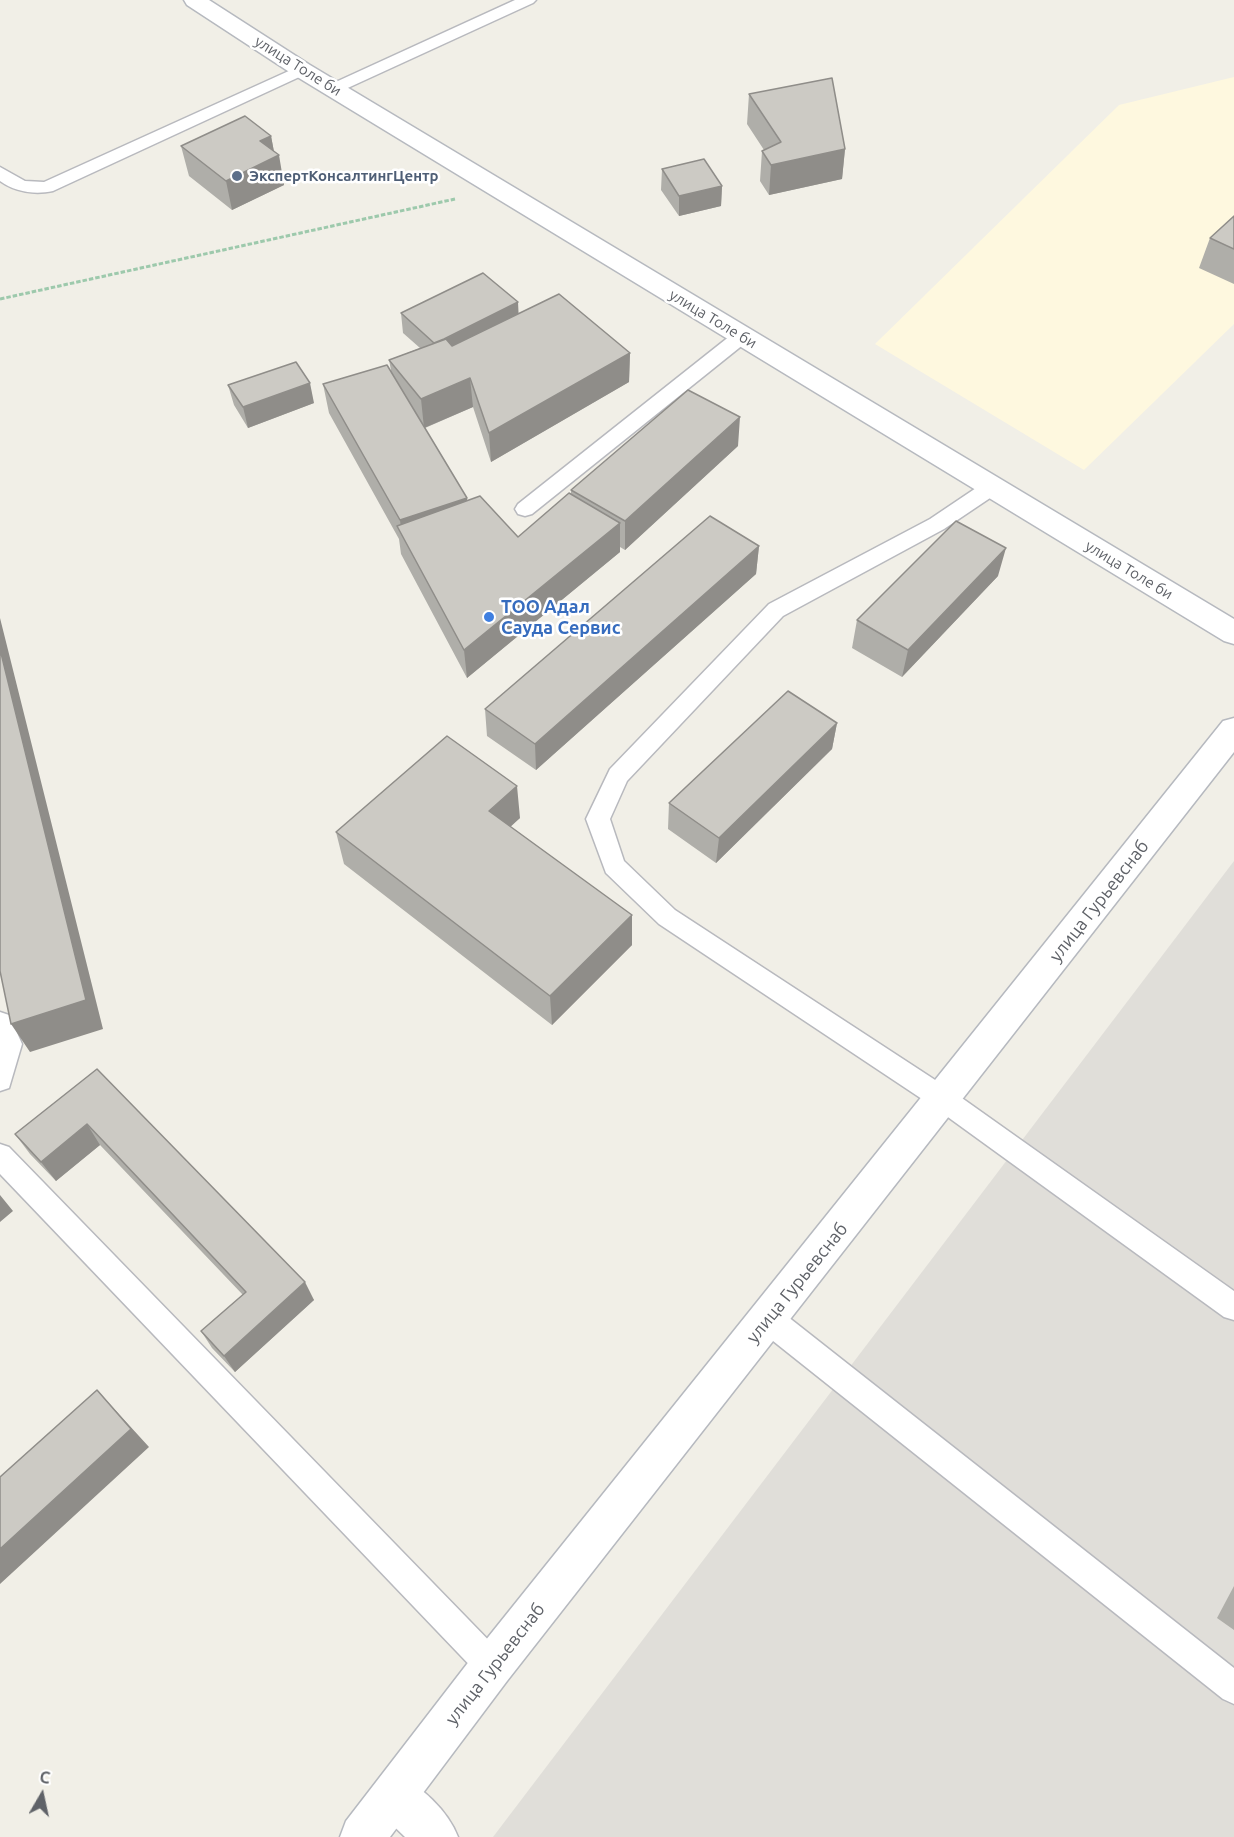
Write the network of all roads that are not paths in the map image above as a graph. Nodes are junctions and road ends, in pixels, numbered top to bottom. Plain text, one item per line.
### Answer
1 (195, 0) edge
2 (528, 0) edge
3 (302, 70) junction
4 (333, 88) junction
5 (0, 172) edge
6 (742, 336) junction
7 (992, 487) junction
8 (525, 509) dead end
9 (1234, 633) edge
10 (1234, 730) edge
11 (0, 1023) edge
12 (0, 1080) edge
13 (943, 1099) junction
14 (0, 1156) edge
15 (1234, 1307) edge
16 (768, 1319) junction
17 (492, 1666) junction
18 (1234, 1688) edge
19 (395, 1796) junction
20 (362, 1837) edge
21 (436, 1837) edge

1 - 3 street, улица Толе би
2 - 4 lane
3 - 4 street, улица Толе би
3 - 5 lane
4 - 6 street, улица Толе би
6 - 7 street, улица Толе би
6 - 8 lane
7 - 9 street, улица Толе би
7 - 13 lane
10 - 13 street, улица Гурьевснаб
11 - 12 lane
13 - 15 lane
13 - 16 street, улица Гурьевснаб
14 - 17 lane
16 - 17 street, улица Гурьевснаб
16 - 18 lane
17 - 19 street, улица Гурьевснаб
19 - 20 street, улица Гурьевснаб
19 - 21 street

